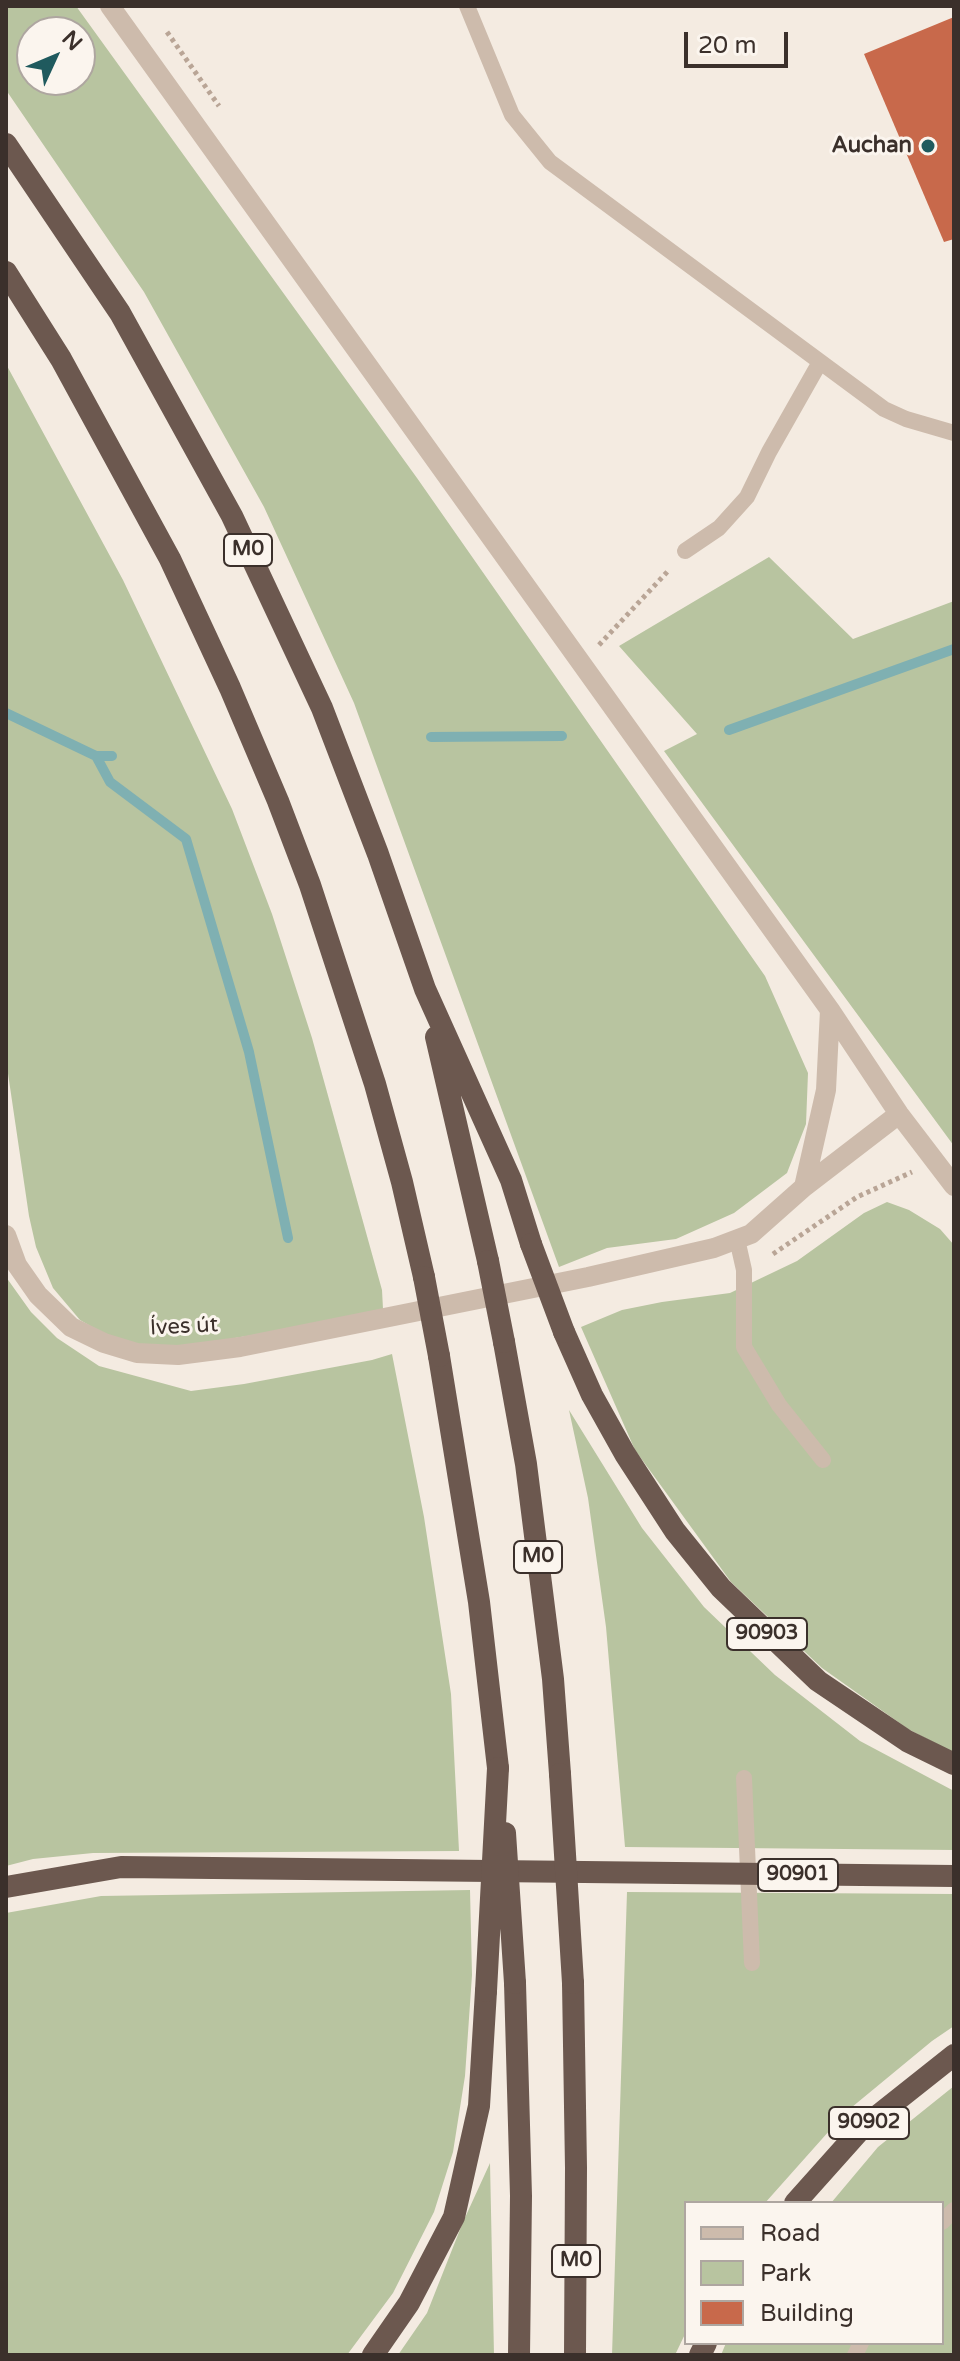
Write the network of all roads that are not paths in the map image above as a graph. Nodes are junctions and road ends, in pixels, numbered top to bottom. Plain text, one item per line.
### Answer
1 (110, 6) edge
2 (467, 6) edge
3 (6, 144) edge
4 (6, 272) edge
5 (820, 362) junction
6 (954, 433) edge
7 (685, 551) road end
8 (425, 989) junction
9 (830, 1010) junction
10 (899, 1114) junction
11 (954, 1186) edge
12 (804, 1187) junction
13 (6, 1235) edge
14 (737, 1239) junction
15 (823, 1460) dead end
16 (954, 1764) edge
17 (498, 1768) junction
18 (744, 1778) dead end
19 (749, 1875) junction
20 (954, 1876) edge
21 (6, 1887) edge
22 (752, 1963) dead end
23 (954, 2055) edge
24 (797, 2201) edge
25 (373, 2355) edge
26 (519, 2355) edge
27 (575, 2355) edge

1 - 9 street
2 - 5 lane
3 - 8 highway, M0
4 - 17 highway, M0, bridge
5 - 6 lane
5 - 7 lane
8 - 16 highway, 90903, bridge
8 - 27 highway, M0, bridge
9 - 10 street
9 - 12 street
10 - 11 street
10 - 12 street, Íves út
12 - 14 street, Íves út
13 - 14 street, Íves út
14 - 15 lane
17 - 25 highway, bridge
17 - 26 highway, M0, bridge
18 - 19 lane
19 - 20 highway, 90901
19 - 21 highway, 90901
19 - 22 lane
23 - 24 highway, 90902

